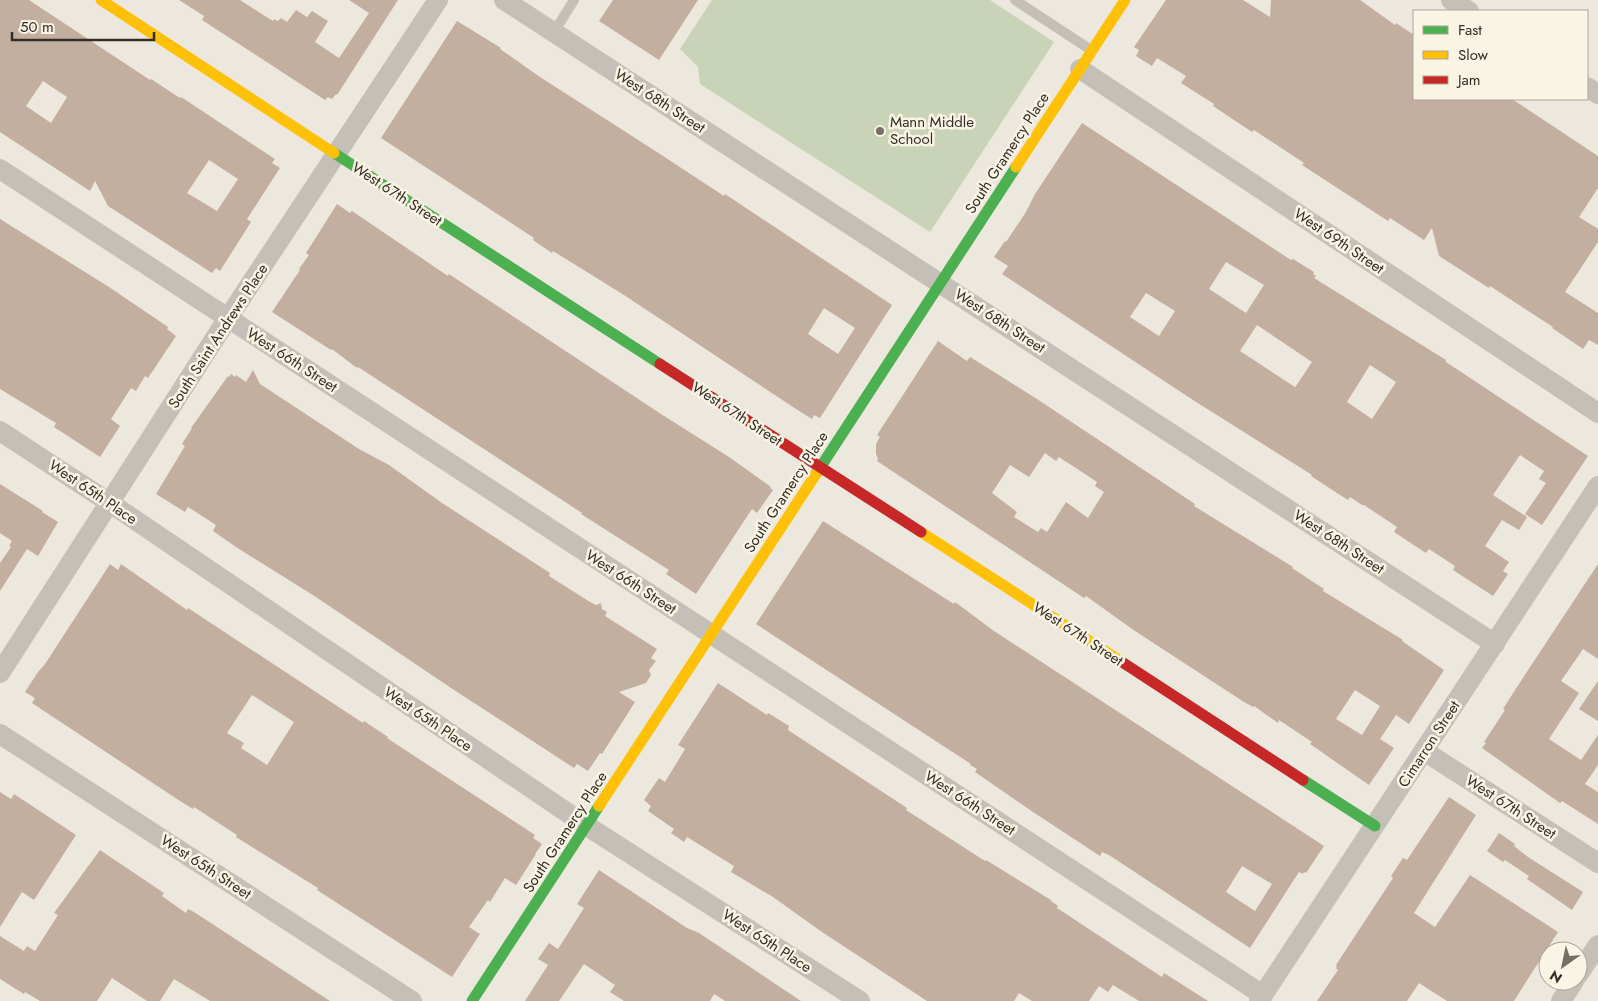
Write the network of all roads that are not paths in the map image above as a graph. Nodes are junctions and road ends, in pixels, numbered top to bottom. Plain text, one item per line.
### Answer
1 (101, 0) edge
2 (438, 0) edge
3 (504, 0) edge
4 (574, 0) edge
5 (1015, 0) edge
6 (1125, 0) edge
7 (1451, 0) edge
8 (1467, 10) edge
9 (554, 32) junction
10 (1092, 51) junction
11 (1080, 69) junction
12 (337, 155) junction
13 (0, 169) edge
14 (941, 283) junction
15 (228, 318) junction
16 (1598, 412) edge
17 (0, 431) edge
18 (820, 468) junction
19 (1598, 486) edge
20 (110, 503) junction
21 (711, 634) junction
22 (1494, 644) junction
23 (0, 673) edge
24 (0, 734) edge
25 (1424, 751) junction
26 (586, 826) junction
27 (1375, 826) junction
28 (1598, 863) edge
29 (1598, 945) edge
30 (1588, 960) edge
31 (1261, 998) edge
32 (412, 1001) edge
33 (472, 1001) edge
34 (860, 1001) edge

1 - 12 street, West 67th Street
2 - 12 street, South Saint Andrews Place
3 - 9 street, West 68th Street
4 - 9 lane
5 - 10 lane
6 - 10 street, South Gramercy Place
7 - 8 street
9 - 14 street, West 68th Street
10 - 11 street, South Gramercy Place
11 - 14 street, South Gramercy Place
11 - 16 street, West 69th Street
12 - 15 street, South Saint Andrews Place
12 - 18 street, West 67th Street
13 - 15 street, West 66th Street
14 - 18 street, South Gramercy Place
14 - 22 street, West 68th Street
15 - 20 street, South Saint Andrews Place
15 - 21 street, West 66th Street
17 - 20 street, West 65th Place
18 - 21 street, South Gramercy Place
18 - 27 street, West 67th Street
19 - 22 street, Cimarron Street
20 - 23 street, South Saint Andrews Place
20 - 26 street, West 65th Place
21 - 26 street, South Gramercy Place
21 - 31 street, West 66th Street
22 - 25 street, Cimarron Street
24 - 32 street, West 65th Street
25 - 27 street, Cimarron Street
25 - 28 street, West 67th Street
26 - 33 street, South Gramercy Place
26 - 34 street, West 65th Place
27 - 31 street, Cimarron Street
29 - 30 street

